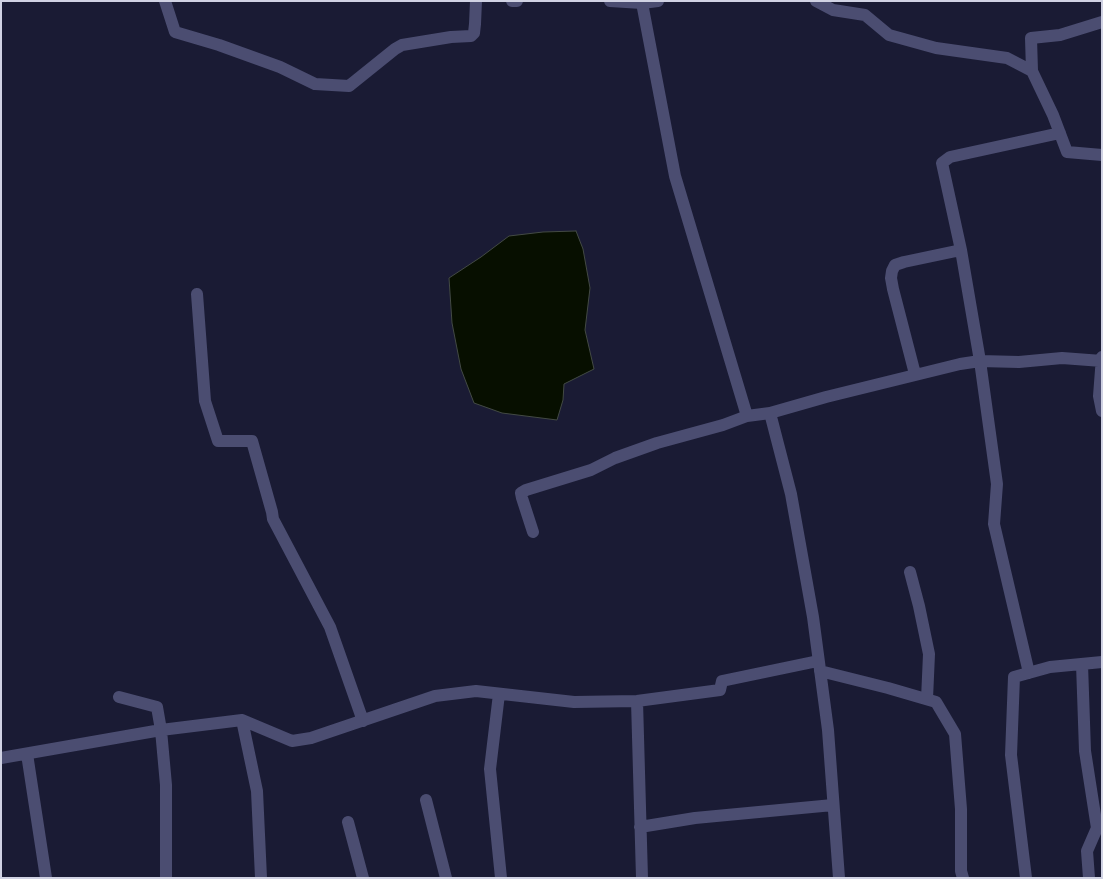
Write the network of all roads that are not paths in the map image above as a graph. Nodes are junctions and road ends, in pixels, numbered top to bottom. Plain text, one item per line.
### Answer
1 (165, 1) edge
2 (476, 1) edge
3 (512, 1) edge
4 (517, 1) edge
5 (610, 1) edge
6 (658, 1) edge
7 (816, 1) edge
8 (642, 3) junction
9 (1102, 22) edge
10 (1032, 71) junction
11 (1060, 133) junction
12 (1102, 155) edge
13 (961, 250) junction
14 (197, 294) dead end
15 (1102, 357) edge
16 (980, 361) junction
17 (1102, 361) edge
18 (916, 374) junction
19 (1102, 411) edge
20 (770, 413) junction
21 (747, 416) junction
22 (533, 532) dead end
23 (910, 572) dead end
24 (1102, 662) edge
25 (1082, 664) junction
26 (819, 666) junction
27 (1029, 673) junction
28 (499, 694) junction
29 (119, 697) dead end
30 (927, 699) junction
31 (637, 701) junction
32 (242, 720) junction
33 (363, 721) junction
34 (161, 730) junction
35 (27, 754) junction
36 (1, 758) edge
37 (426, 800) dead end
38 (833, 805) junction
39 (348, 822) dead end
40 (640, 827) junction
41 (46, 878) edge
42 (166, 878) edge
43 (261, 878) edge
44 (363, 878) edge
45 (446, 878) edge
46 (502, 878) edge
47 (642, 878) edge
48 (839, 878) edge
49 (963, 878) edge
50 (1026, 878) edge
51 (1089, 878) edge

1 - 2 street
3 - 4 street
5 - 8 street
6 - 8 street
7 - 10 street
8 - 21 street
9 - 10 street
10 - 11 street
11 - 12 street
11 - 13 street
13 - 16 street
13 - 18 street
14 - 33 street
15 - 17 street
16 - 17 street
16 - 18 street
16 - 27 street
17 - 19 street
18 - 20 street
20 - 21 street
20 - 26 street
21 - 22 street
23 - 30 street
24 - 25 street
25 - 27 street
25 - 51 street
26 - 30 street
26 - 31 street
26 - 38 street
27 - 50 street
28 - 31 street
28 - 33 street
28 - 46 street
29 - 34 street
30 - 49 street
31 - 40 street
32 - 33 street
32 - 34 street
32 - 43 street
34 - 35 street
34 - 42 street
35 - 36 street
35 - 41 street
37 - 45 street
38 - 40 street
38 - 48 street
39 - 44 street
40 - 47 street

